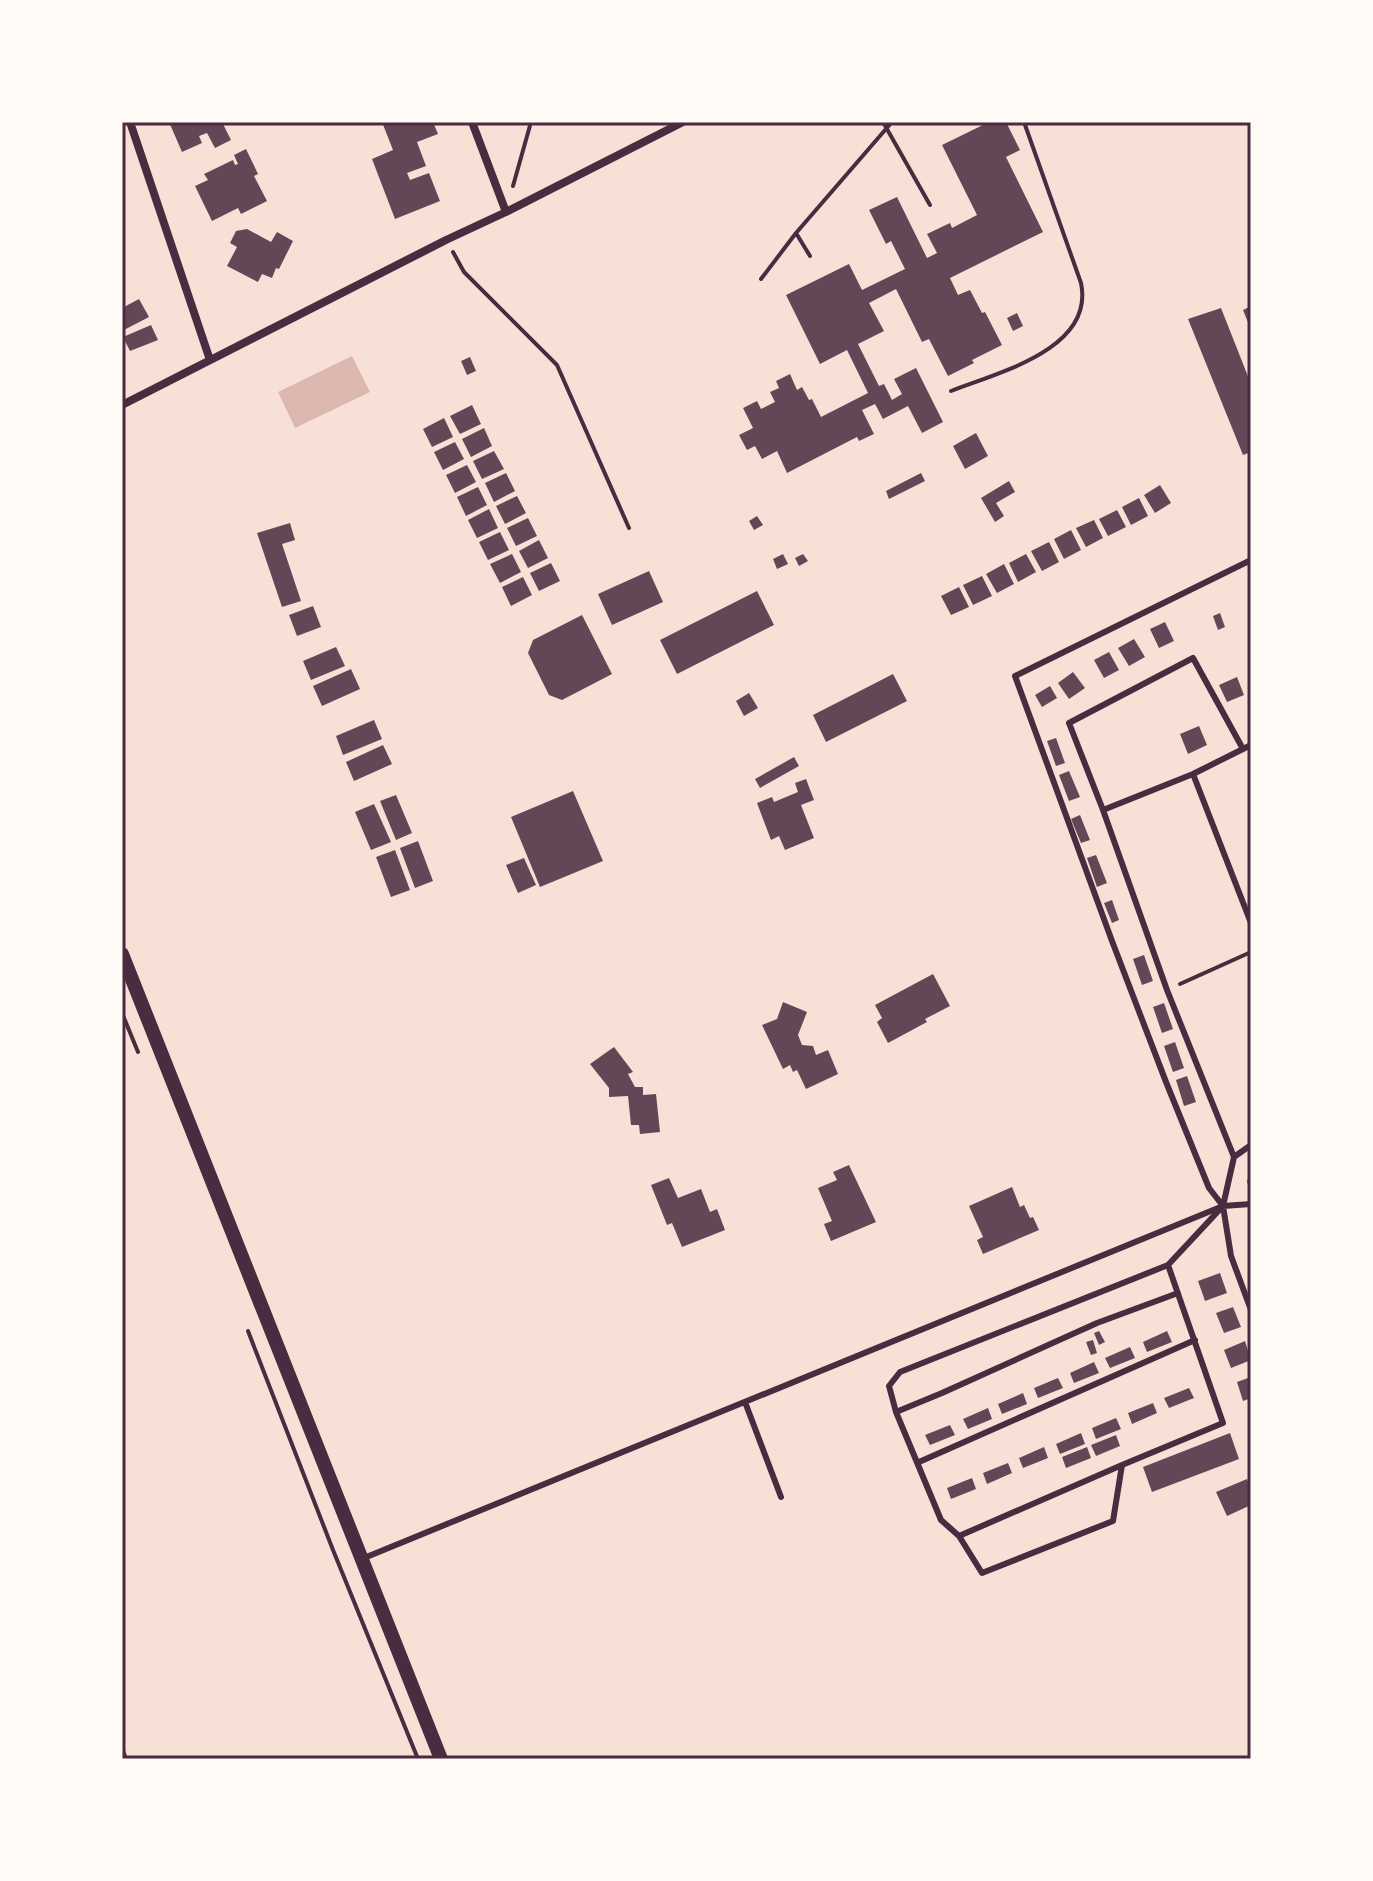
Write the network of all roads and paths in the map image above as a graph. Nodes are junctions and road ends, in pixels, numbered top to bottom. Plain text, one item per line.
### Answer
1 (130, 122) edge
2 (472, 122) edge
3 (531, 122) edge
4 (683, 122) edge
5 (883, 122) edge
6 (892, 122) edge
7 (1024, 122) edge
8 (886, 130) junction
9 (930, 205) dead end
10 (506, 212) junction
11 (796, 233) junction
12 (446, 240) junction
13 (810, 256) dead end
14 (761, 279) dead end
15 (210, 360) junction
16 (951, 391) dead end
17 (122, 405) edge
18 (629, 528) dead end
19 (1251, 560) edge
20 (1251, 745) edge
21 (1243, 749) junction
22 (1193, 774) junction
23 (1103, 810) junction
24 (1251, 923) edge
25 (1251, 952) edge
26 (122, 954) edge
27 (1167, 990) junction
28 (122, 1013) edge
29 (139, 1055) dead end
30 (1251, 1145) edge
31 (1234, 1157) junction
32 (1251, 1204) edge
33 (1223, 1206) junction
34 (1168, 1265) junction
35 (1178, 1293) junction
36 (1251, 1310) edge
37 (248, 1329) dead end
38 (1195, 1340) junction
39 (745, 1402) junction
40 (896, 1412) junction
41 (919, 1462) junction
42 (1122, 1465) junction
43 (781, 1497) dead end
44 (959, 1536) junction
45 (361, 1559) junction
46 (122, 1748) edge
47 (126, 1759) edge
48 (418, 1759) edge
49 (441, 1759) edge

1 - 15 street
2 - 10 street
3 - 10 path
4 - 10 street
5 - 8 path
6 - 8 path
7 - 16 path
8 - 9 path
8 - 11 path
10 - 12 street
11 - 13 path
11 - 14 path
12 - 15 street
12 - 18 path
15 - 17 street
19 - 33 lane
20 - 21 lane
21 - 22 lane
21 - 23 lane
22 - 23 lane
22 - 24 lane
23 - 27 lane
25 - 27 path
26 - 45 street
27 - 31 lane
28 - 29 path
30 - 31 lane
31 - 33 lane
32 - 33 lane
33 - 34 lane
33 - 36 lane
33 - 39 lane
34 - 35 lane
34 - 40 lane
35 - 38 lane
35 - 40 lane
37 - 48 path
38 - 41 lane
38 - 42 lane
39 - 43 lane
39 - 45 lane
40 - 41 lane
41 - 44 lane
42 - 44 lane
42 - 44 lane
45 - 49 street
46 - 47 path

